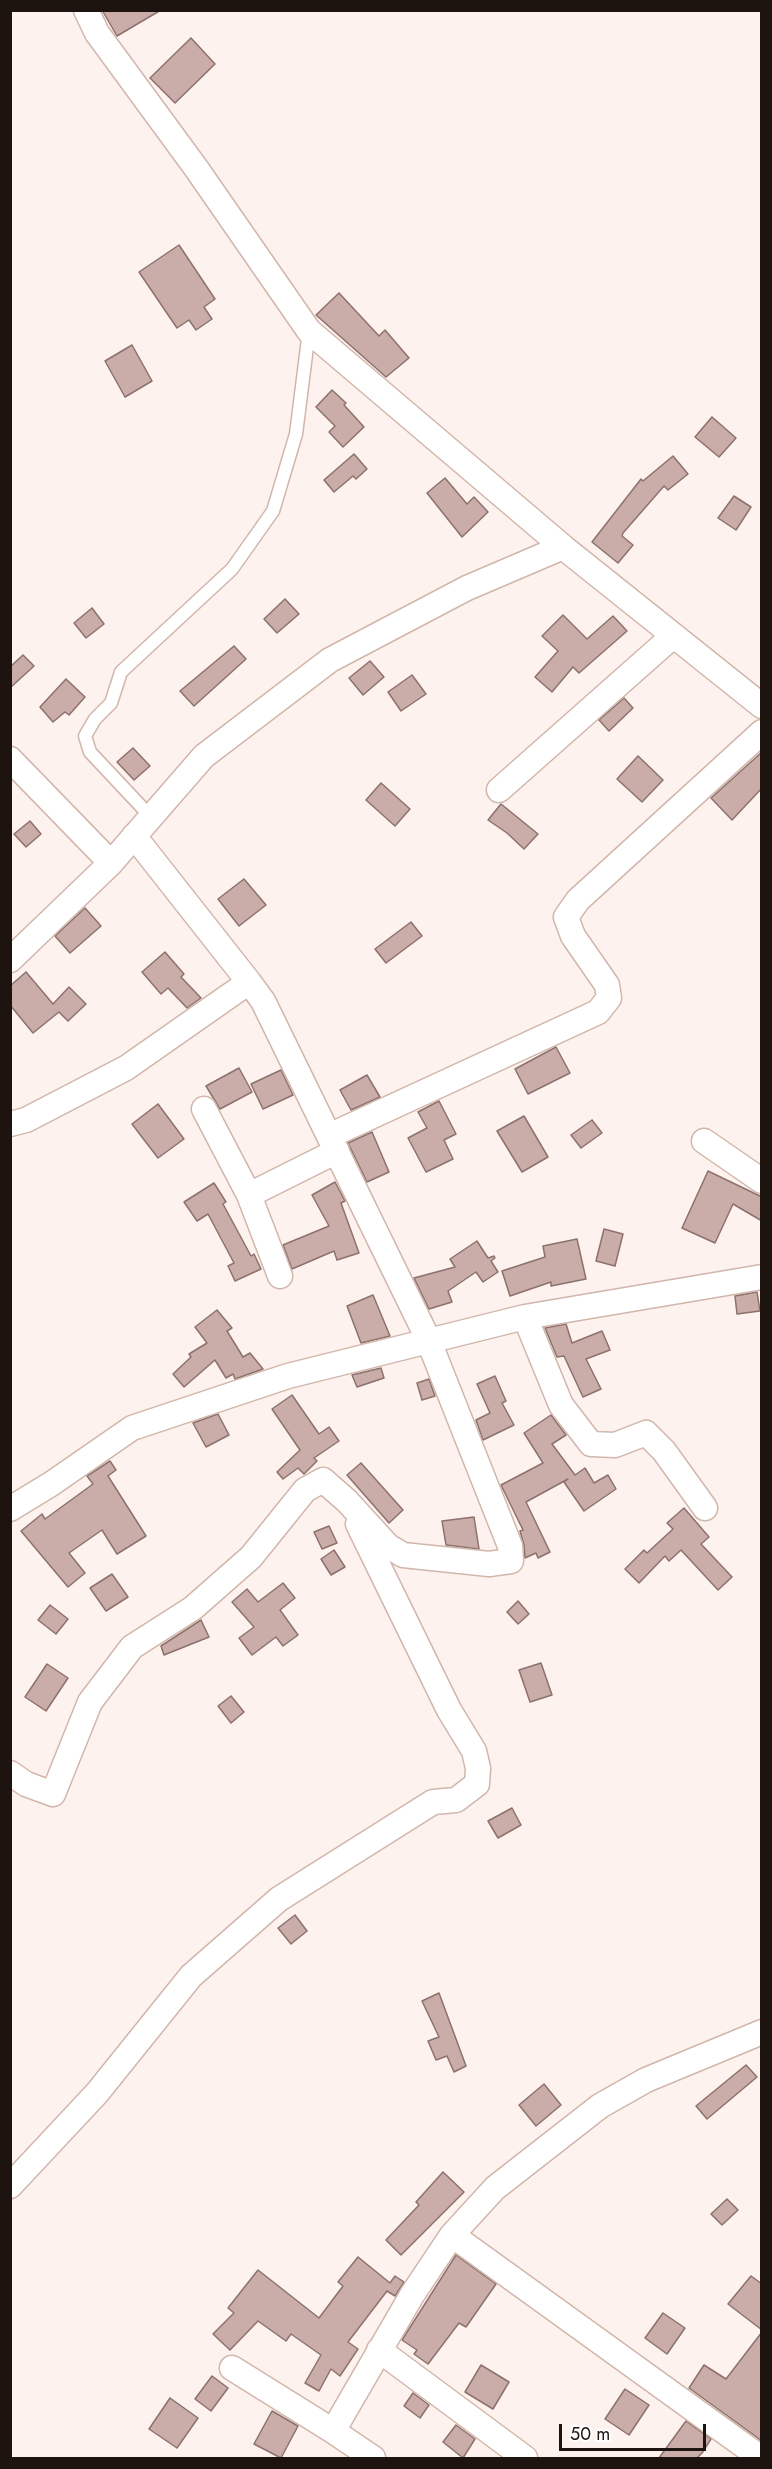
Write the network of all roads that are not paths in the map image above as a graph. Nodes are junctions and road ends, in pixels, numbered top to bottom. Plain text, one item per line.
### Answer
1 (86, 10) edge
2 (309, 332) junction
3 (563, 547) junction
4 (672, 636) junction
5 (762, 706) edge
6 (762, 732) edge
7 (10, 759) edge
8 (499, 790) dead end
9 (151, 817) junction
10 (134, 836) junction
11 (111, 863) junction
12 (10, 960) edge
13 (249, 982) junction
14 (204, 1109) dead end
15 (10, 1124) edge
16 (704, 1141) dead end
17 (333, 1144) junction
18 (762, 1181) edge
19 (249, 1195) junction
20 (280, 1276) dead end
21 (762, 1277) edge
22 (525, 1317) junction
23 (428, 1339) junction
24 (347, 1501) junction
25 (705, 1508) dead end
26 (10, 1509) edge
27 (10, 1773) edge
28 (762, 2032) edge
29 (10, 2186) edge
30 (452, 2235) junction
31 (379, 2350) junction
32 (232, 2368) dead end
33 (333, 2431) junction
34 (373, 2458) edge
35 (525, 2458) edge
36 (761, 2458) edge

1 - 2 street
2 - 3 street
2 - 9 lane
3 - 4 street
3 - 9 street
4 - 5 street
4 - 8 street
6 - 17 street
7 - 11 street
9 - 10 street
10 - 11 street
10 - 13 street
11 - 12 street
13 - 15 street
13 - 17 street
14 - 19 street
16 - 18 street
17 - 19 street
17 - 23 street
19 - 20 street
21 - 22 street
22 - 23 street
22 - 25 street
23 - 24 street
23 - 26 street
24 - 27 street
24 - 29 street
28 - 30 street
30 - 31 street
30 - 36 street
31 - 33 street
31 - 35 street
32 - 33 street
33 - 34 street

